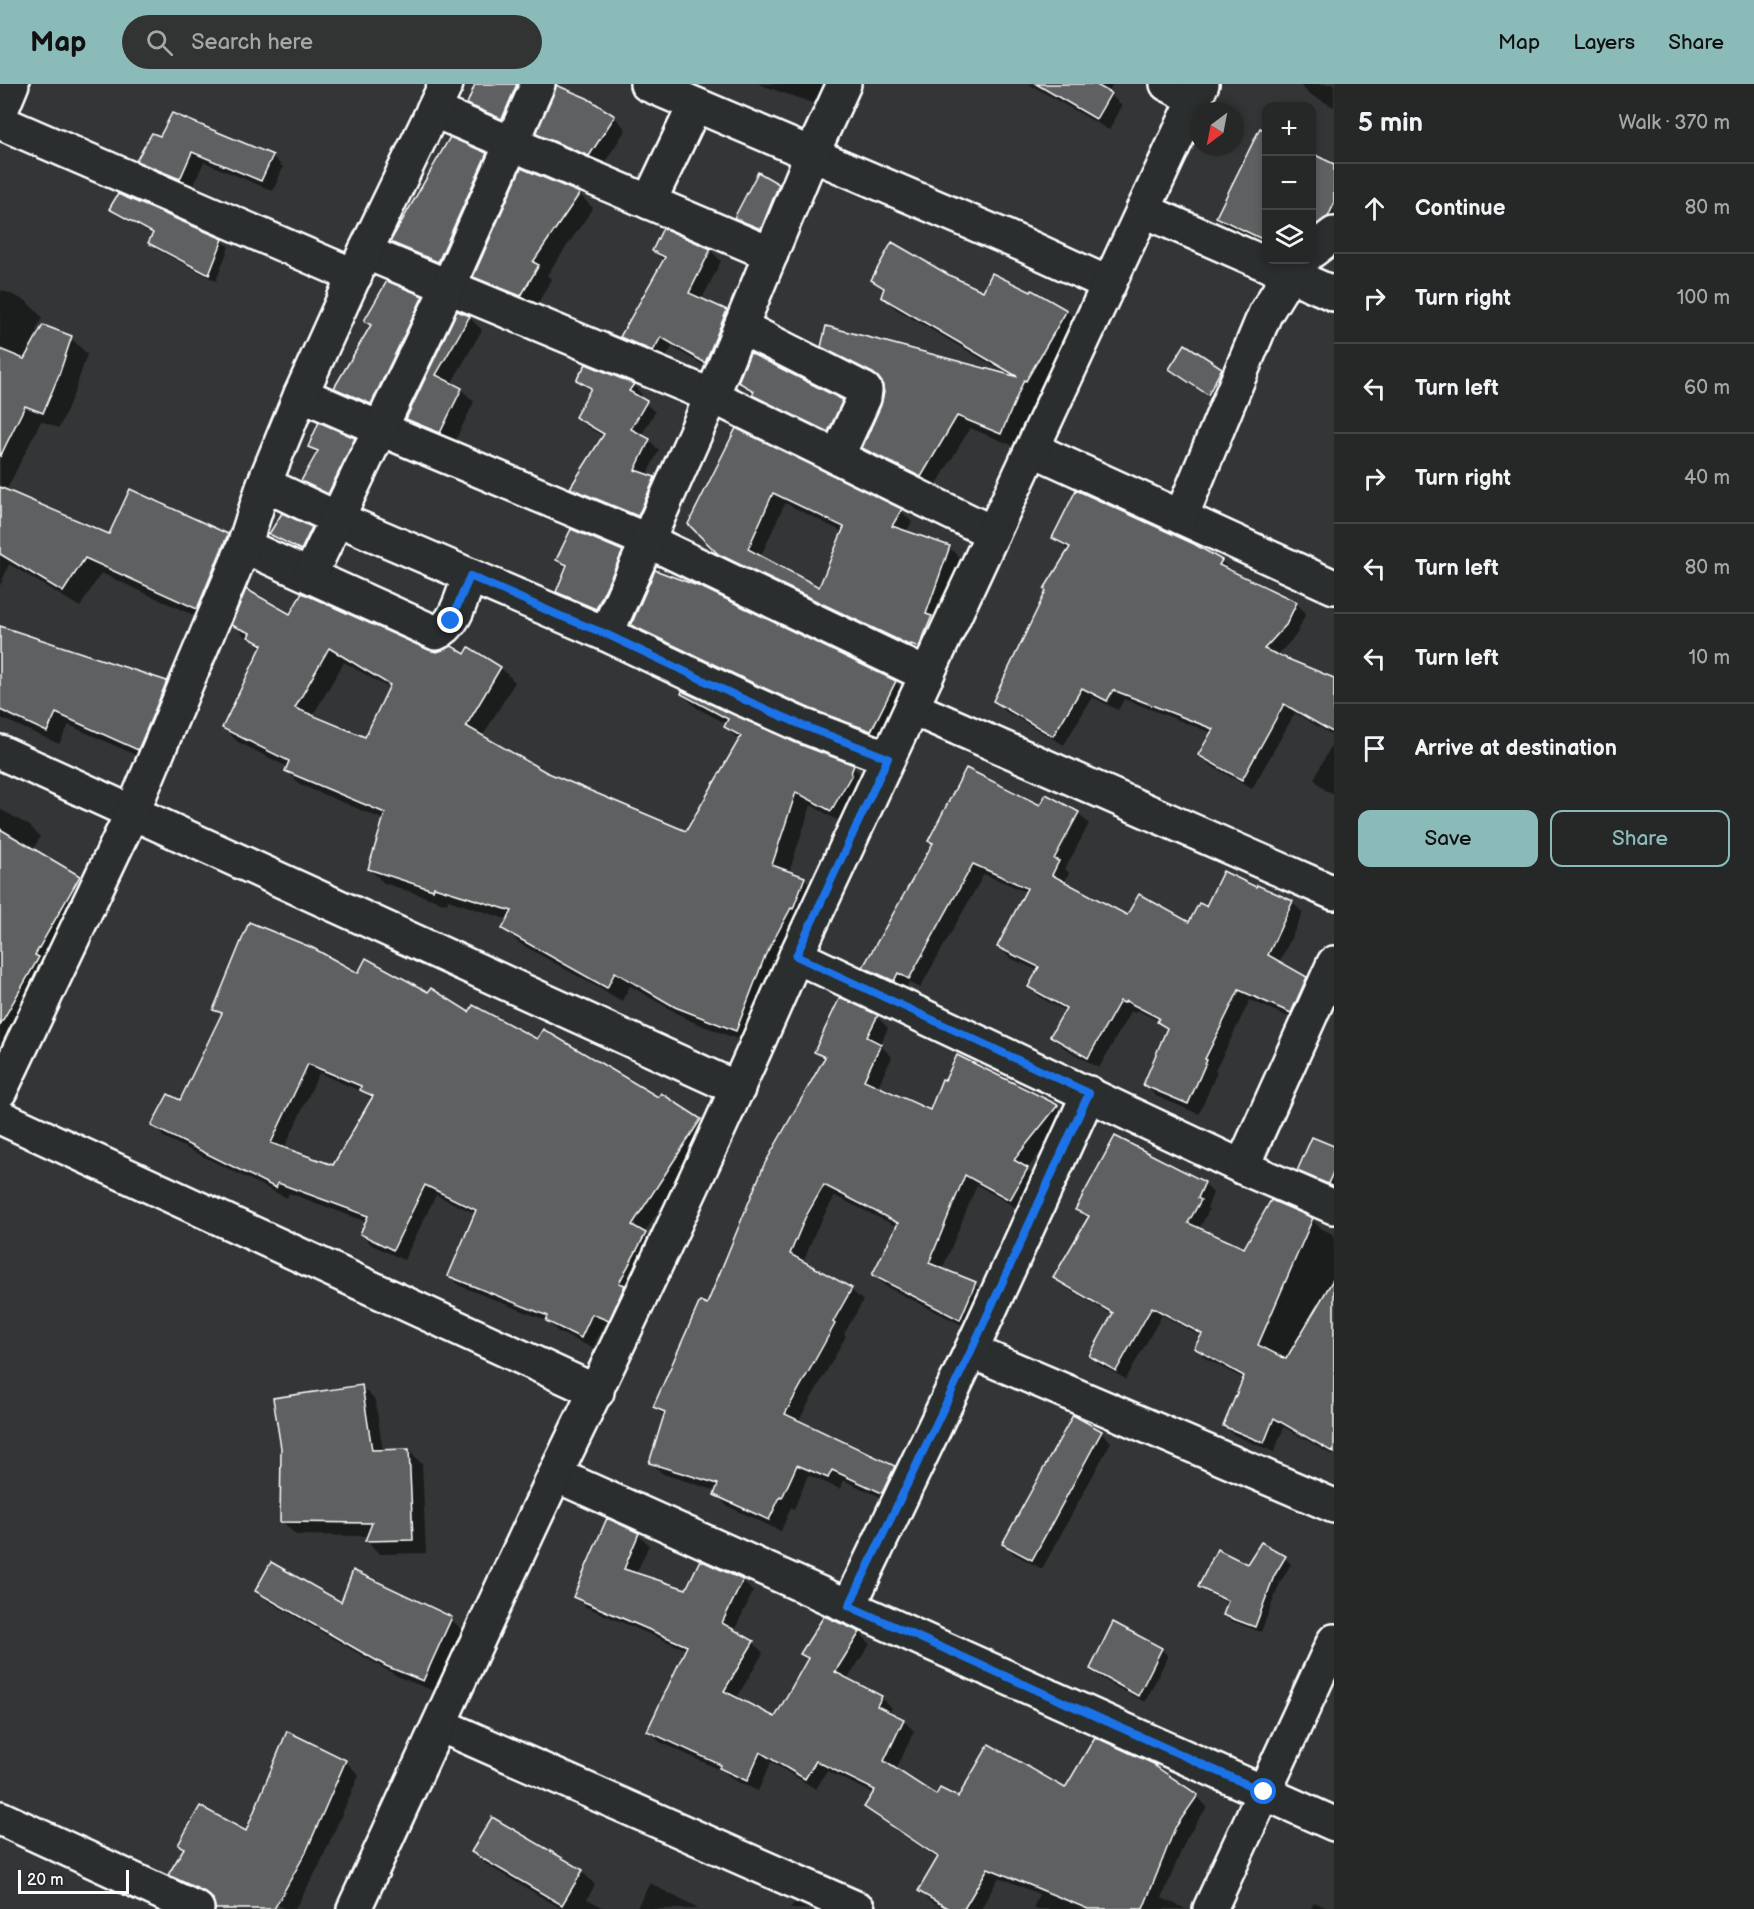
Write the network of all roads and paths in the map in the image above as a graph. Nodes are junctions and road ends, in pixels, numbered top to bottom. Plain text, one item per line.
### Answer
1 (12, 84) edge
2 (538, 84) edge
3 (647, 84) edge
4 (844, 84) edge
5 (1188, 88) edge
6 (439, 97) edge
7 (695, 105) junction
8 (0, 112) edge
9 (0, 122) edge
10 (512, 143) junction
11 (813, 154) junction
12 (649, 202) junction
13 (1143, 210) junction
14 (1334, 234) edge
15 (1316, 247) edge
16 (771, 254) junction
17 (360, 264) junction
18 (1296, 267) edge
19 (1109, 284) junction
20 (448, 287) junction
21 (1334, 294) edge
22 (741, 327) junction
23 (301, 394) junction
24 (712, 396) junction
25 (381, 429) junction
26 (1032, 449) junction
27 (837, 457) junction
28 (264, 484) junction
29 (1181, 517) junction
30 (338, 519) junction
31 (993, 533) junction
32 (646, 540) junction
33 (243, 546) junction
34 (310, 575) junction
35 (470, 576) junction
36 (1334, 586) edge
37 (606, 634) junction
38 (927, 675) junction
39 (912, 708) junction
40 (0, 752) edge
41 (888, 758) junction
42 (132, 813) junction
43 (1334, 892) edge
44 (796, 956) junction
45 (1334, 963) edge
46 (738, 1089) junction
47 (0, 1090) edge
48 (1089, 1093) junction
49 (0, 1117) edge
50 (1242, 1167) junction
51 (1334, 1207) edge
52 (971, 1351) junction
53 (597, 1392) junction
54 (556, 1475) junction
55 (1334, 1506) edge
56 (849, 1606) junction
57 (1334, 1641) edge
58 (440, 1725) junction
59 (1264, 1792) junction
60 (0, 1818) edge
61 (1334, 1824) edge
62 (197, 1909) edge
63 (354, 1909) edge
64 (858, 1909) edge
65 (1210, 1909) edge

1 - 8 street
2 - 10 street
3 - 7 street
4 - 11 street
5 - 13 street
6 - 10 street
6 - 17 street
7 - 11 street
7 - 12 street
9 - 17 street
10 - 12 street
10 - 20 street
11 - 16 street
11 - 19 street
12 - 16 street
13 - 18 street
13 - 19 street
14 - 15 street
16 - 22 street
17 - 20 street
17 - 23 street
18 - 21 street
18 - 29 street
19 - 26 street
20 - 24 street
20 - 25 street
22 - 24 street
22 - 27 street
23 - 25 street
23 - 28 street
24 - 27 street
24 - 32 street
25 - 30 street
25 - 32 street
26 - 29 street
26 - 31 street
27 - 31 street
28 - 30 street
28 - 33 street
29 - 36 street
30 - 34 street
30 - 35 street
31 - 38 street
32 - 37 street
32 - 38 street
33 - 34 street
33 - 42 street
34 - 35 street
35 - 37 street
37 - 41 street
38 - 39 street
39 - 41 street
39 - 43 street
40 - 42 street
41 - 44 street
42 - 46 street
42 - 47 street
44 - 46 street
44 - 48 street
45 - 50 street
46 - 53 street
48 - 50 street
48 - 52 street
49 - 53 street
50 - 51 street
52 - 55 street
52 - 56 street
53 - 54 street
54 - 56 street
54 - 58 street
56 - 59 street
57 - 59 street
58 - 63 street
58 - 64 street
59 - 61 street
59 - 65 street
60 - 62 street

